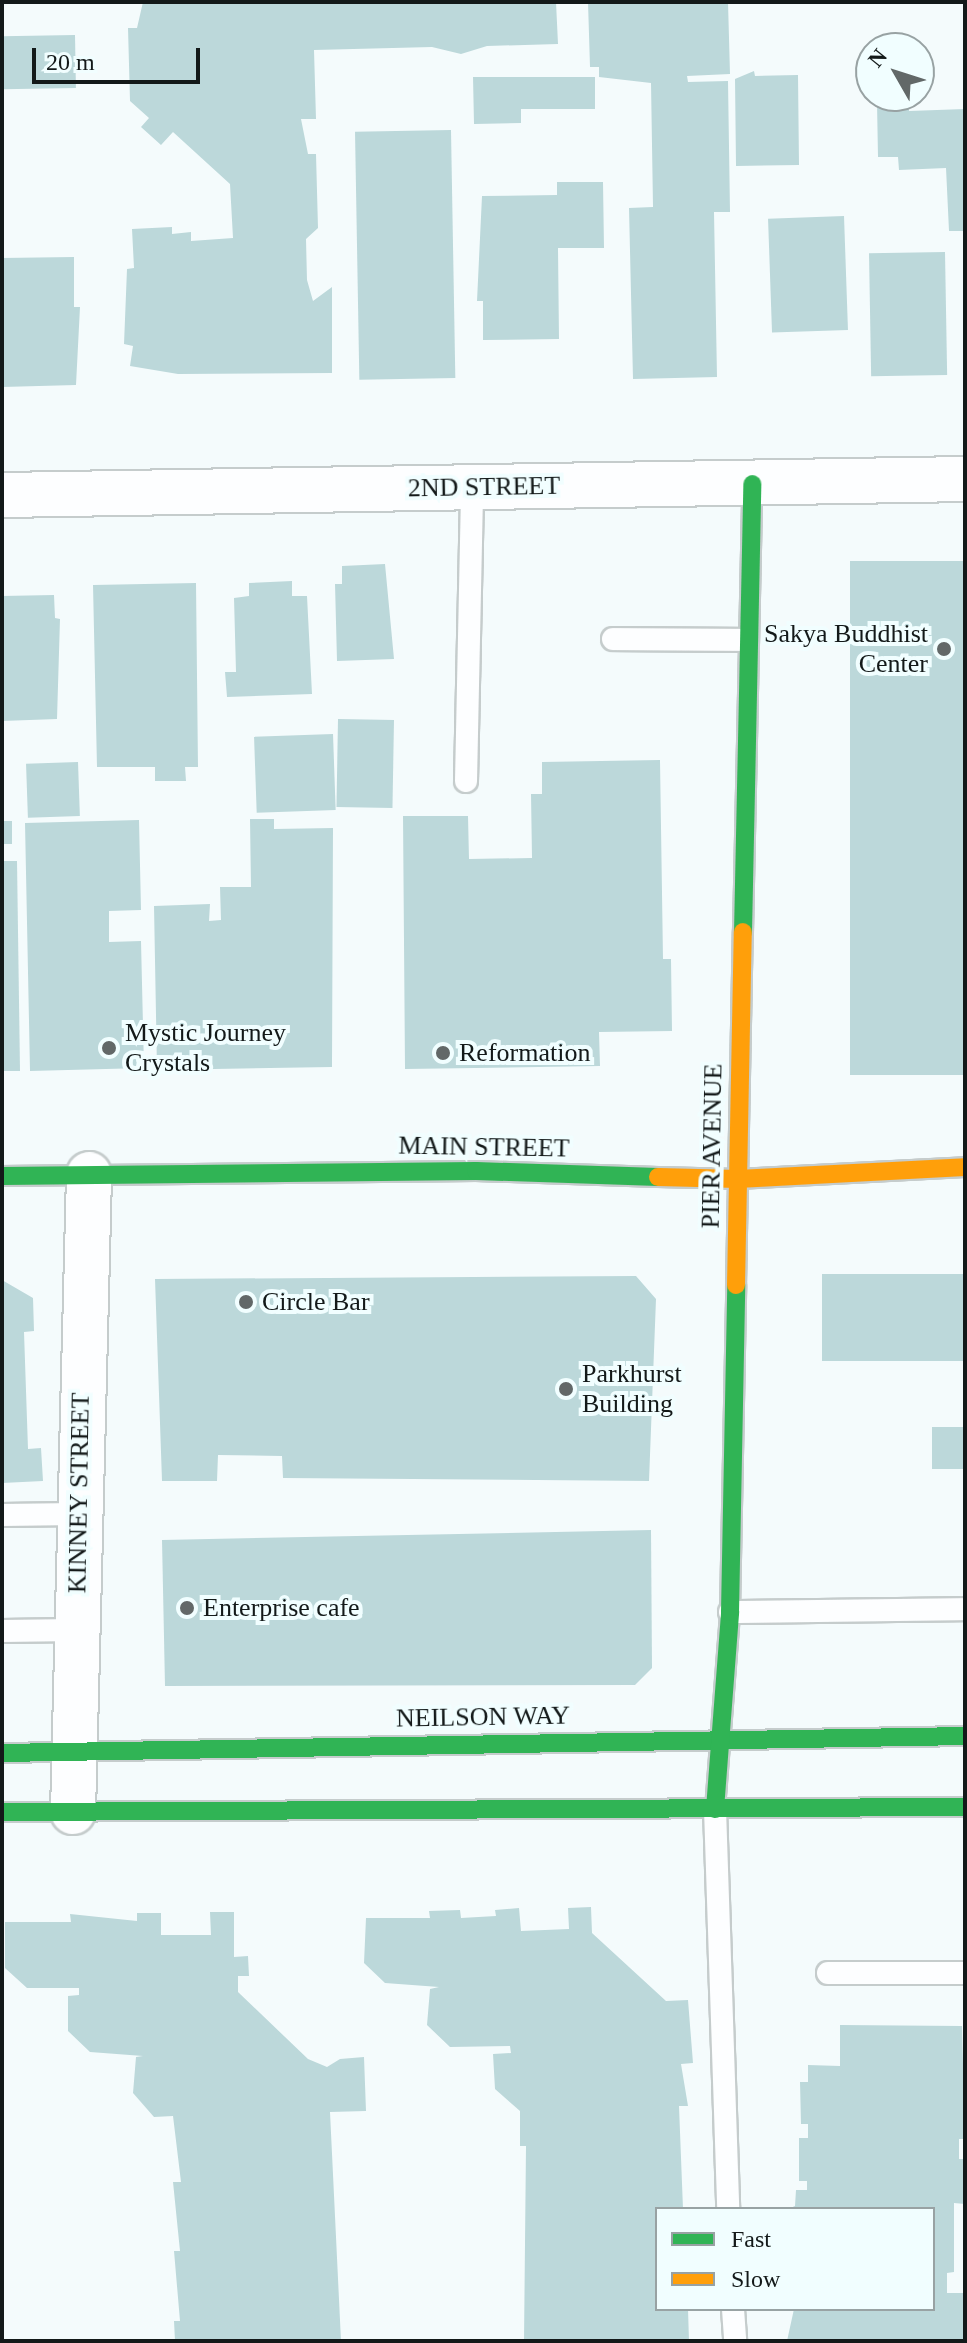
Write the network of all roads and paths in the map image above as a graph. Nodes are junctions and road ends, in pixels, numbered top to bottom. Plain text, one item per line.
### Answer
1 (965, 479) edge
2 (752, 484) junction
3 (472, 487) junction
4 (2, 495) edge
5 (613, 639) dead end
6 (746, 640) junction
7 (466, 781) dead end
8 (965, 1167) edge
9 (89, 1174) junction
10 (2, 1176) edge
11 (738, 1179) junction
12 (77, 1514) junction
13 (2, 1515) edge
14 (965, 1609) edge
15 (730, 1612) junction
16 (76, 1630) junction
17 (2, 1631) edge
18 (965, 1736) edge
19 (718, 1738) junction
20 (77, 1752) junction
21 (2, 1753) edge
22 (965, 1807) edge
23 (715, 1809) junction
24 (2, 1812) edge
25 (73, 1812) junction
26 (828, 1973) dead end
27 (965, 1973) edge
28 (728, 2207) edge
29 (733, 2311) edge
30 (735, 2341) edge

1 - 2 street, 2ND STREET
2 - 3 street, 2ND STREET
2 - 6 street, PIER AVENUE
3 - 4 street, 2ND STREET
3 - 7 lane
5 - 6 lane
6 - 11 street, PIER AVENUE
8 - 11 street, MAIN STREET
9 - 10 street, MAIN STREET
9 - 11 street, MAIN STREET
9 - 12 street, KINNEY STREET
11 - 15 street, PIER AVENUE
12 - 13 lane
12 - 16 street, KINNEY STREET
14 - 15 lane
15 - 19 street, PIER AVENUE
16 - 17 lane
16 - 20 street, KINNEY STREET
18 - 19 street, NEILSON WAY
19 - 20 street, NEILSON WAY
19 - 23 street, PIER AVENUE
20 - 21 street, NEILSON WAY
20 - 25 street, KINNEY STREET
22 - 23 street
23 - 25 street
23 - 28 lane
24 - 25 street
26 - 27 lane
29 - 30 lane

